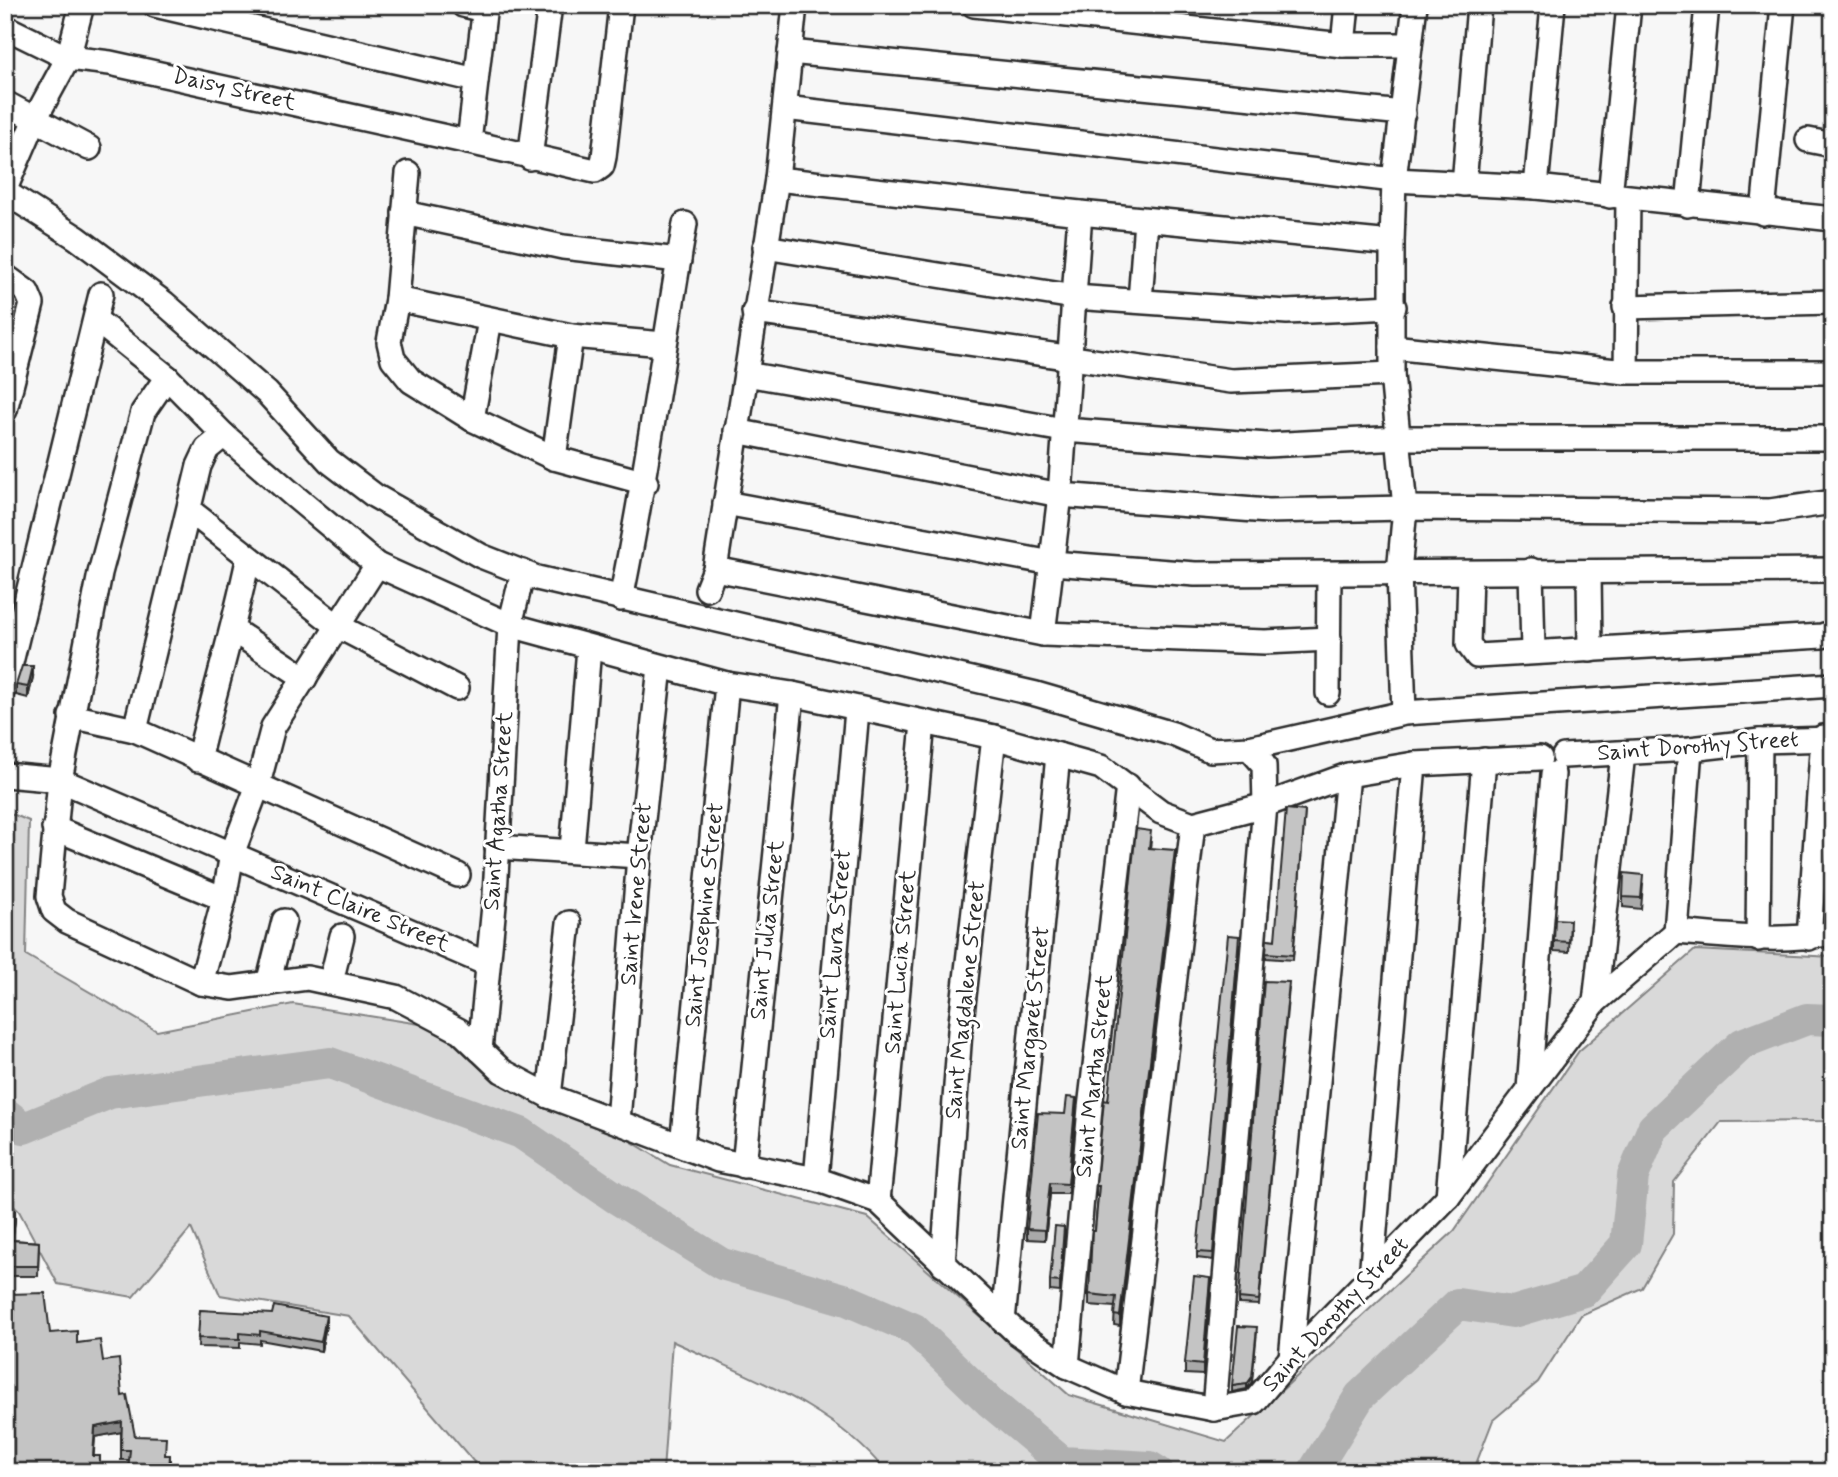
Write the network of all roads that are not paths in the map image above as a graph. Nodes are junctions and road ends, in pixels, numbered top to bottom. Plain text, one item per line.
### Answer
1 (82, 5) edge
2 (155, 5) edge
3 (550, 5) edge
4 (621, 5) edge
5 (795, 5) edge
6 (974, 5) edge
7 (1347, 5) edge
8 (1415, 5) edge
9 (1479, 5) edge
10 (1553, 5) edge
11 (1629, 5) edge
12 (1707, 5) edge
13 (1783, 5) edge
14 (478, 7) edge
15 (5, 27) edge
16 (1343, 45) junction
17 (1410, 45) junction
18 (790, 52) junction
19 (68, 58) junction
20 (476, 80) junction
21 (5, 103) edge
22 (785, 108) junction
23 (1403, 113) junction
24 (36, 117) junction
25 (1808, 140) dead end
26 (469, 142) junction
27 (1833, 145) edge
28 (89, 148) dead end
29 (530, 158) junction
30 (408, 173) dead end
31 (777, 179) junction
32 (1395, 180) junction
33 (1464, 184) junction
34 (1536, 187) junction
35 (5, 191) edge
36 (1619, 197) junction
37 (1688, 205) junction
38 (1080, 213) junction
39 (1763, 213) junction
40 (404, 214) junction
41 (1833, 219) edge
42 (1146, 220) junction
43 (685, 224) dead end
44 (1392, 243) junction
45 (765, 247) junction
46 (679, 260) junction
47 (5, 276) edge
48 (101, 295) dead end
49 (1074, 297) junction
50 (397, 299) junction
51 (1140, 301) junction
52 (1833, 302) edge
53 (1394, 307) junction
54 (1625, 307) junction
55 (754, 312) junction
56 (96, 320) junction
57 (490, 320) junction
58 (571, 336) junction
59 (664, 344) junction
60 (1392, 347) junction
61 (1070, 360) junction
62 (1626, 372) junction
63 (1833, 372) edge
64 (746, 374) junction
65 (1392, 374) junction
66 (167, 377) junction
67 (5, 410) edge
68 (472, 419) junction
69 (1065, 430) junction
70 (736, 431) junction
71 (225, 435) junction
72 (1400, 438) junction
73 (1833, 438) edge
74 (554, 458) junction
75 (646, 483) junction
76 (1060, 495) junction
77 (1833, 502) edge
78 (725, 503) junction
79 (1405, 508) junction
80 (189, 510) junction
81 (248, 560) junction
82 (1052, 563) junction
83 (377, 565) junction
84 (1531, 570) junction
85 (1833, 570) edge
86 (523, 572) junction
87 (1399, 572) junction
88 (1588, 572) junction
89 (1470, 573) junction
90 (1329, 575) junction
91 (621, 599) junction
92 (336, 625) junction
93 (510, 625) junction
94 (233, 630) junction
95 (1833, 632) edge
96 (1043, 634) junction
97 (1329, 639) junction
98 (589, 648) junction
99 (1590, 650) junction
100 (1533, 651) junction
101 (660, 667) junction
102 (305, 678) junction
103 (727, 684) junction
104 (5, 687) edge
105 (1831, 687) edge
106 (457, 688) dead end
107 (1328, 693) dead end
108 (792, 694) junction
109 (857, 710) junction
110 (1404, 713) junction
111 (71, 716) junction
112 (923, 723) junction
113 (135, 730) junction
114 (994, 737) junction
115 (1828, 738) edge
116 (1760, 741) junction
117 (1249, 748) junction
118 (1690, 749) junction
119 (1623, 754) junction
120 (1058, 755) junction
121 (198, 760) junction
122 (1484, 760) junction
123 (1553, 763) junction
124 (1414, 764) junction
125 (5, 775) edge
126 (1348, 775) junction
127 (60, 780) junction
128 (1128, 786) junction
129 (257, 788) junction
130 (1265, 805) junction
131 (1193, 824) junction
132 (54, 828) junction
133 (497, 847) junction
134 (572, 850) junction
135 (232, 855) junction
136 (639, 856) junction
137 (458, 875) dead end
138 (224, 899) junction
139 (284, 921) dead end
140 (569, 923) dead end
141 (1676, 932) junction
142 (1833, 933) edge
143 (342, 936) dead end
144 (1809, 938) junction
145 (1758, 939) junction
146 (488, 964) junction
147 (331, 982) junction
148 (201, 983) junction
149 (268, 984) junction
150 (1595, 1002) junction
151 (480, 1050) junction
152 (1529, 1089) junction
153 (549, 1096) junction
154 (618, 1121) junction
155 (682, 1146) junction
156 (744, 1166) junction
157 (816, 1179) junction
158 (1448, 1197) junction
159 (878, 1202) junction
160 (943, 1264) junction
161 (1371, 1278) junction
162 (1003, 1321) junction
163 (1292, 1358) junction
164 (1067, 1366) junction
165 (1126, 1392) junction
166 (1214, 1409) junction

1 - 19 street
2 - 20 street
3 - 29 street
4 - 29 street, Daisy Street
5 - 18 street
6 - 16 street
7 - 16 street
8 - 17 street
9 - 33 street
10 - 34 street
11 - 36 street
12 - 37 street
13 - 39 street
14 - 20 street
15 - 19 street, Daisy Street
16 - 17 street
17 - 23 street
18 - 22 street
18 - 23 street
19 - 24 street
19 - 26 street, Daisy Street
20 - 26 street
21 - 24 street
22 - 31 street
22 - 32 street
23 - 32 street
24 - 28 street
24 - 35 street
25 - 27 street
26 - 29 street, Daisy Street
30 - 40 street
31 - 38 street
31 - 45 street
32 - 33 street
32 - 44 street
33 - 34 street
34 - 36 street
35 - 86 street
36 - 37 street
36 - 54 street
37 - 39 street
38 - 42 street
38 - 49 street
39 - 41 street
40 - 46 street
40 - 50 street
42 - 44 street
42 - 51 street
43 - 46 street
44 - 53 street
45 - 49 street
45 - 55 street
46 - 59 street
47 - 67 street
48 - 56 street
49 - 51 street
49 - 61 street
50 - 57 street
50 - 68 street
51 - 53 street
52 - 54 street
53 - 60 street
54 - 62 street
55 - 61 street
55 - 64 street
56 - 66 street
56 - 104 street
57 - 58 street
57 - 68 street
58 - 59 street
58 - 74 street
59 - 75 street
60 - 62 street
60 - 65 street
61 - 65 street
61 - 69 street
62 - 63 street
64 - 69 street
64 - 70 street
65 - 72 street
66 - 71 street
66 - 111 street
68 - 74 street
69 - 72 street
69 - 76 street
70 - 76 street
70 - 78 street
71 - 80 street
71 - 83 street
72 - 73 street
72 - 79 street
74 - 75 street
75 - 91 street
76 - 79 street
76 - 82 street
77 - 79 street
78 - 82 street
78 - 96 street
79 - 87 street
80 - 81 street
80 - 113 street
81 - 92 street
81 - 94 street
82 - 90 street
82 - 96 street
83 - 92 street
83 - 93 street
84 - 88 street
84 - 89 street
84 - 100 street
85 - 88 street
86 - 91 street
86 - 93 street, Saint Agatha Street
87 - 89 street
87 - 90 street
87 - 110 street
88 - 99 street
89 - 100 street
90 - 97 street
91 - 117 street
92 - 102 street
92 - 106 street
93 - 98 street
93 - 133 street, Saint Agatha Street
94 - 102 street
94 - 121 street
95 - 99 street
96 - 97 street
97 - 107 street
98 - 101 street
98 - 134 street
99 - 100 street
101 - 103 street
101 - 136 street, Saint Irene Street
102 - 129 street
103 - 108 street
103 - 155 street, Saint Josephine Street
105 - 110 street
108 - 109 street
108 - 156 street, Saint Julia Street
109 - 112 street
109 - 157 street, Saint Laura Street
110 - 117 street
111 - 113 street
111 - 127 street
112 - 114 street
112 - 159 street, Saint Lucia Street
113 - 121 street
114 - 120 street
114 - 160 street, Saint Magdalene Street
115 - 116 street, Saint Dorothy Street
115 - 144 street
116 - 118 street, Saint Dorothy Street
116 - 145 street
117 - 130 street
118 - 119 street, Saint Dorothy Street
118 - 141 street
119 - 123 street, Saint Dorothy Street
119 - 150 street
120 - 128 street
120 - 162 street, Saint Margaret Street
121 - 129 street
122 - 123 street, Saint Dorothy Street
122 - 124 street, Saint Dorothy Street
122 - 158 street
123 - 152 street
124 - 126 street, Saint Dorothy Street
124 - 161 street
125 - 127 street, Saint Claire Street
126 - 130 street, Saint Dorothy Street
126 - 163 street
127 - 132 street
127 - 135 street, Saint Claire Street
128 - 131 street
128 - 164 street, Saint Martha Street
129 - 135 street
129 - 137 street
130 - 131 street, Saint Dorothy Street
130 - 166 street
131 - 165 street
132 - 138 street
132 - 148 street, Saint Dorothy Street
133 - 134 street
133 - 146 street, Saint Agatha Street
134 - 136 street
135 - 138 street
135 - 146 street, Saint Claire Street
136 - 154 street, Saint Irene Street
138 - 148 street
139 - 149 street
140 - 153 street
141 - 145 street
141 - 150 street, Saint Dorothy Street
142 - 144 street
143 - 147 street
144 - 145 street
146 - 151 street, Saint Agatha Street
147 - 149 street, Saint Dorothy Street
147 - 151 street, Saint Dorothy Street
148 - 149 street, Saint Dorothy Street
150 - 152 street, Saint Dorothy Street
151 - 153 street, Saint Dorothy Street
152 - 158 street, Saint Dorothy Street
153 - 154 street, Saint Dorothy Street
154 - 155 street, Saint Dorothy Street
155 - 156 street, Saint Dorothy Street
156 - 157 street, Saint Dorothy Street
157 - 159 street, Saint Dorothy Street
158 - 161 street, Saint Dorothy Street
159 - 160 street, Saint Dorothy Street
160 - 162 street, Saint Dorothy Street
161 - 163 street, Saint Dorothy Street
162 - 164 street, Saint Dorothy Street
163 - 166 street, Saint Dorothy Street
164 - 165 street, Saint Dorothy Street
165 - 166 street, Saint Dorothy Street

